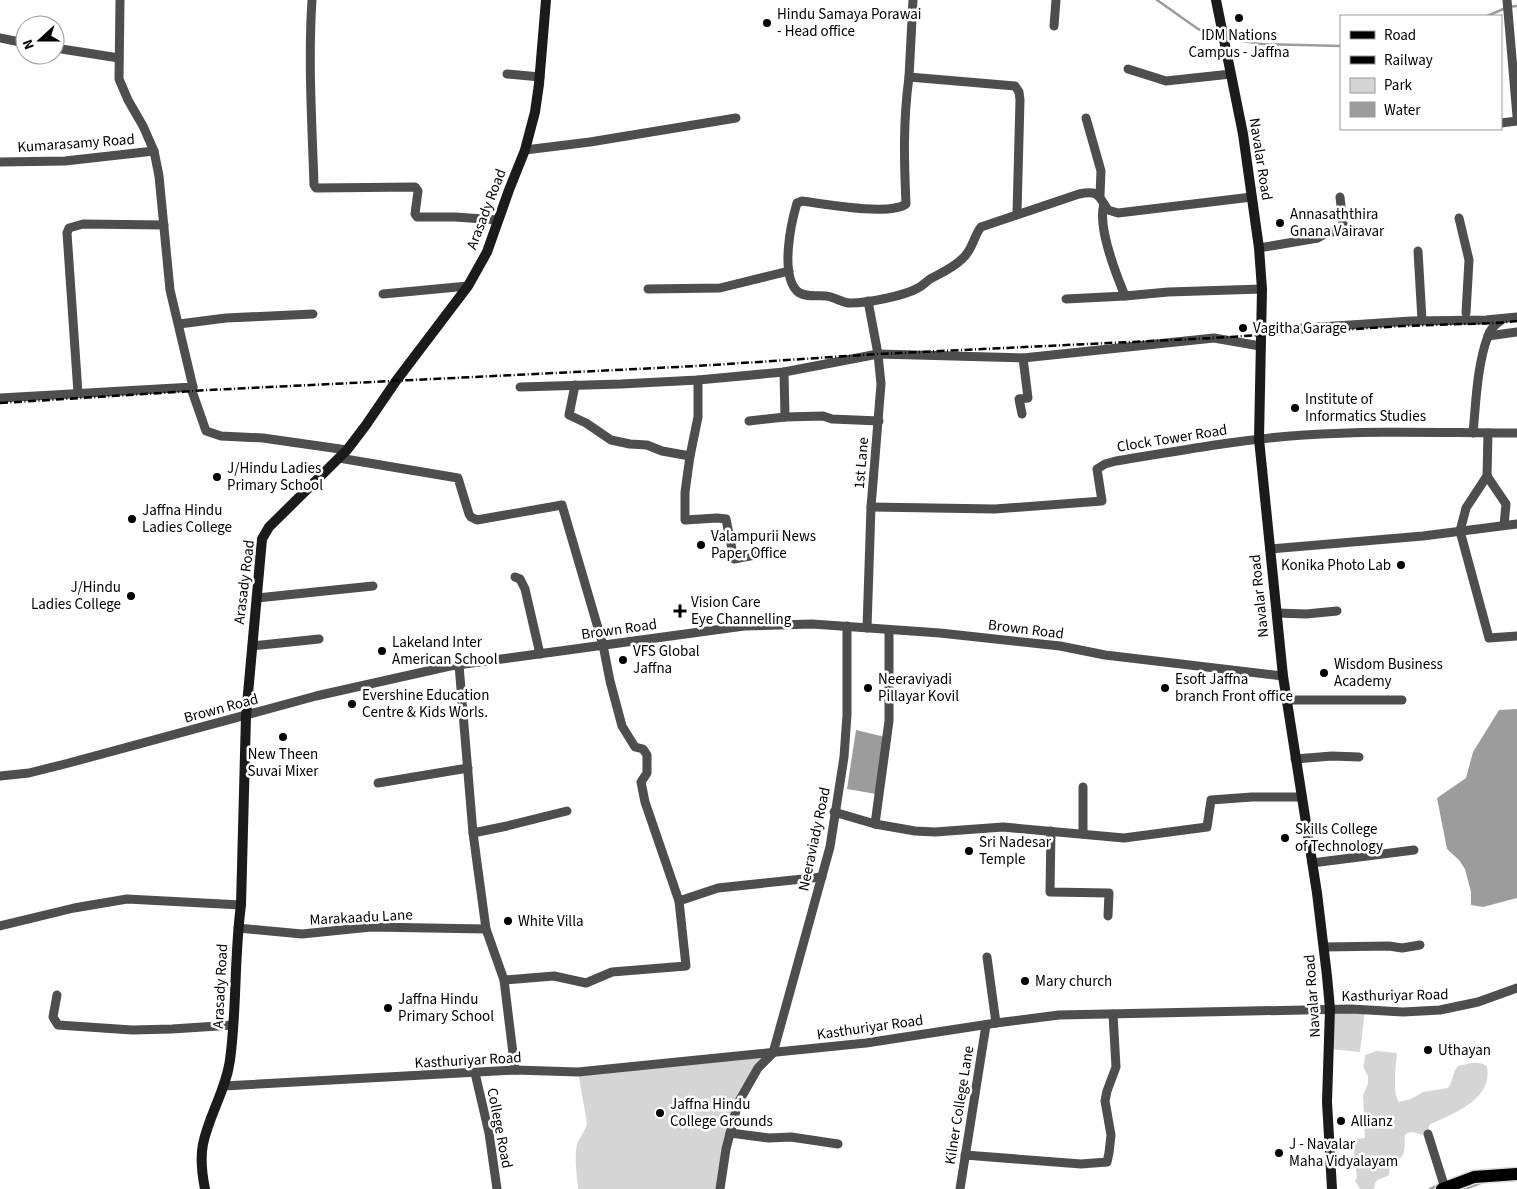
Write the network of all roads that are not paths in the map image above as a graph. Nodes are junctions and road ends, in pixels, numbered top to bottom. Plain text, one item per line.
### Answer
1 (120, 0) edge
2 (312, 0) edge
3 (546, 0) edge
4 (913, 0) edge
5 (1056, 0) edge
6 (1216, 0) edge
7 (1508, 0) edge
8 (1054, 26) dead end
9 (0, 38) edge
10 (15, 41) edge
11 (65, 50) edge
12 (119, 58) junction
13 (1128, 69) dead end
14 (507, 74) dead end
15 (1231, 74) junction
16 (540, 77) junction
17 (909, 77) junction
18 (1517, 116) edge
19 (736, 118) dead end
20 (1086, 118) dead end
21 (1517, 121) edge
22 (1502, 123) edge
23 (525, 150) junction
24 (154, 151) junction
25 (0, 162) edge
26 (1100, 195) junction
27 (1252, 197) junction
28 (1340, 197) dead end
29 (1104, 204) junction
30 (1017, 213) junction
31 (1459, 218) dead end
32 (498, 220) junction
33 (164, 224) junction
34 (1259, 248) junction
35 (1418, 251) dead end
36 (789, 271) junction
37 (468, 286) junction
38 (648, 289) dead end
39 (1262, 289) junction
40 (383, 294) dead end
41 (1125, 296) junction
42 (1066, 299) dead end
43 (868, 302) junction
44 (1466, 313) dead end
45 (313, 314) dead end
46 (1517, 316) edge
47 (1506, 318) junction
48 (1422, 320) junction
49 (179, 324) junction
50 (1260, 331) junction
51 (1517, 332) edge
52 (1488, 336) junction
53 (1260, 346) junction
54 (878, 354) junction
55 (1023, 358) junction
56 (784, 372) junction
57 (698, 380) junction
58 (520, 386) dead end
59 (575, 386) junction
60 (193, 387) junction
61 (78, 393) junction
62 (0, 398) edge
63 (1022, 414) dead end
64 (785, 417) junction
65 (749, 421) dead end
66 (879, 421) junction
67 (1473, 433) junction
68 (1488, 433) junction
69 (1517, 433) edge
70 (1259, 439) junction
71 (347, 450) junction
72 (690, 456) junction
73 (340, 458) junction
74 (1487, 476) junction
75 (871, 506) junction
76 (1517, 524) edge
77 (1504, 525) junction
78 (1460, 531) junction
79 (1270, 549) junction
80 (767, 553) dead end
81 (515, 577) dead end
82 (373, 586) dead end
83 (258, 598) junction
84 (1337, 610) dead end
85 (1277, 613) junction
86 (847, 626) junction
87 (866, 628) junction
88 (889, 630) junction
89 (1517, 636) edge
90 (319, 639) dead end
91 (603, 645) junction
92 (252, 646) junction
93 (540, 654) junction
94 (459, 665) junction
95 (1283, 676) junction
96 (1286, 700) junction
97 (1402, 700) dead end
98 (246, 716) junction
99 (1359, 757) dead end
100 (1295, 759) junction
101 (468, 768) junction
102 (0, 776) edge
103 (378, 783) dead end
104 (1083, 787) dead end
105 (1297, 798) junction
106 (567, 811) dead end
107 (834, 812) junction
108 (875, 824) junction
109 (1051, 831) junction
110 (473, 833) junction
111 (1083, 834) junction
112 (1414, 850) dead end
113 (1312, 863) junction
114 (822, 877) junction
115 (679, 901) junction
116 (240, 905) junction
117 (1108, 916) dead end
118 (0, 926) edge
119 (238, 928) junction
120 (486, 929) junction
121 (1420, 945) dead end
122 (1324, 947) junction
123 (987, 957) dead end
124 (504, 980) junction
125 (1516, 990) edge
126 (57, 995) dead end
127 (1330, 1009) junction
128 (1113, 1014) junction
129 (996, 1023) junction
130 (233, 1024) junction
131 (986, 1025) junction
132 (773, 1053) junction
133 (514, 1070) junction
134 (475, 1073) junction
135 (224, 1086) junction
136 (730, 1133) junction
137 (1428, 1134) dead end
138 (838, 1144) dead end
139 (965, 1155) junction
140 (1517, 1174) edge
141 (1444, 1188) edge
142 (205, 1189) edge
143 (497, 1189) edge
144 (720, 1189) edge
145 (960, 1189) edge
146 (1332, 1189) edge

1 - 12 street
2 - 32 street
3 - 16 main road, Arasady Road
4 - 17 street
5 - 8 street
6 - 15 main road, Navalar Road
7 - 18 street
9 - 10 street
11 - 12 street
12 - 24 street
13 - 15 street
14 - 16 street
15 - 27 main road, Navalar Road
16 - 23 main road, Arasady Road
17 - 30 street
17 - 36 street
19 - 23 street
20 - 26 street
21 - 22 street
23 - 32 main road, Arasady Road
24 - 25 street, Kumarasamy Road
24 - 33 street
26 - 29 street
26 - 30 street
27 - 29 street
27 - 34 main road, Navalar Road
28 - 34 street
29 - 41 street
30 - 43 street
31 - 44 street
32 - 37 main road, Arasady Road
33 - 49 street
33 - 61 street
34 - 39 main road, Navalar Road
35 - 48 street
36 - 38 street
36 - 43 street
37 - 40 street
37 - 71 main road, Arasady Road
39 - 41 street
39 - 50 main road, Navalar Road
41 - 42 street
43 - 54 street, 1st Lane
45 - 49 street
46 - 47 street
47 - 48 street
47 - 52 street
48 - 50 street
49 - 60 street
50 - 53 main road, Navalar Road
51 - 52 street
52 - 67 street
53 - 55 street
53 - 70 main road, Navalar Road
54 - 55 street
54 - 56 street
54 - 66 street, 1st Lane
55 - 63 street
56 - 57 street
56 - 64 street
57 - 59 street
57 - 72 street
58 - 59 street
59 - 72 street
60 - 61 street
60 - 71 street
61 - 62 street
64 - 65 street
64 - 66 street
66 - 75 street, 1st Lane
67 - 68 street, Clock Tower Road
67 - 70 street, Clock Tower Road
68 - 69 street, Clock Tower Road
68 - 74 street
70 - 75 street, Clock Tower Road
70 - 79 main road, Navalar Road
71 - 73 main road, Arasady Road
72 - 80 street
73 - 83 main road, Arasady Road
73 - 91 street
74 - 77 street
74 - 78 street
75 - 87 street, 1st Lane
76 - 77 street
77 - 78 street
78 - 79 street
78 - 89 street
79 - 85 main road, Navalar Road
81 - 93 street
82 - 83 street
83 - 92 main road, Arasady Road
84 - 85 street
85 - 95 main road, Navalar Road
86 - 87 street, Brown Road
86 - 91 street, Brown Road
86 - 107 street, Neeraviady Road
87 - 88 street, Brown Road
88 - 95 street, Brown Road
88 - 108 street
90 - 92 street
91 - 93 street, Brown Road
91 - 115 street
92 - 98 main road, Arasady Road
93 - 94 street, Brown Road
94 - 98 street, Brown Road
94 - 101 street
95 - 96 main road, Navalar Road
96 - 97 street
96 - 100 main road, Navalar Road
98 - 102 street, Brown Road
98 - 116 main road, Arasady Road
99 - 100 street
100 - 105 main road, Navalar Road
101 - 103 street
101 - 110 street
104 - 111 street
105 - 111 street
105 - 113 main road, Navalar Road
106 - 110 street
107 - 108 street
107 - 114 street, Neeraviady Road
108 - 109 street
109 - 111 street
109 - 117 street
110 - 120 street
112 - 113 street
113 - 122 main road, Navalar Road
114 - 115 street
114 - 132 street, Neeraviady Road
115 - 124 street
116 - 118 street
116 - 119 main road, Arasady Road
119 - 120 street, Marakaadu Lane
119 - 130 main road, Arasady Road
120 - 124 street
121 - 122 street
122 - 127 main road, Navalar Road
123 - 129 street
124 - 133 street
125 - 127 street, Kasthuriyar Road
126 - 130 street
127 - 128 street, Kasthuriyar Road
127 - 146 main road, Navalar Road
128 - 129 street, Kasthuriyar Road
128 - 139 street
129 - 131 street, Kasthuriyar Road
130 - 135 main road, Arasady Road
131 - 132 street, Kasthuriyar Road
131 - 139 street, Kilner College Lane
132 - 133 street, Kasthuriyar Road
132 - 136 street
133 - 134 street, Kasthuriyar Road
134 - 135 street, Kasthuriyar Road
134 - 143 street, College Road
135 - 142 main road, Arasady Road
136 - 138 street
136 - 144 street
137 - 141 street
139 - 145 street, Kilner College Lane
140 - 141 main road

